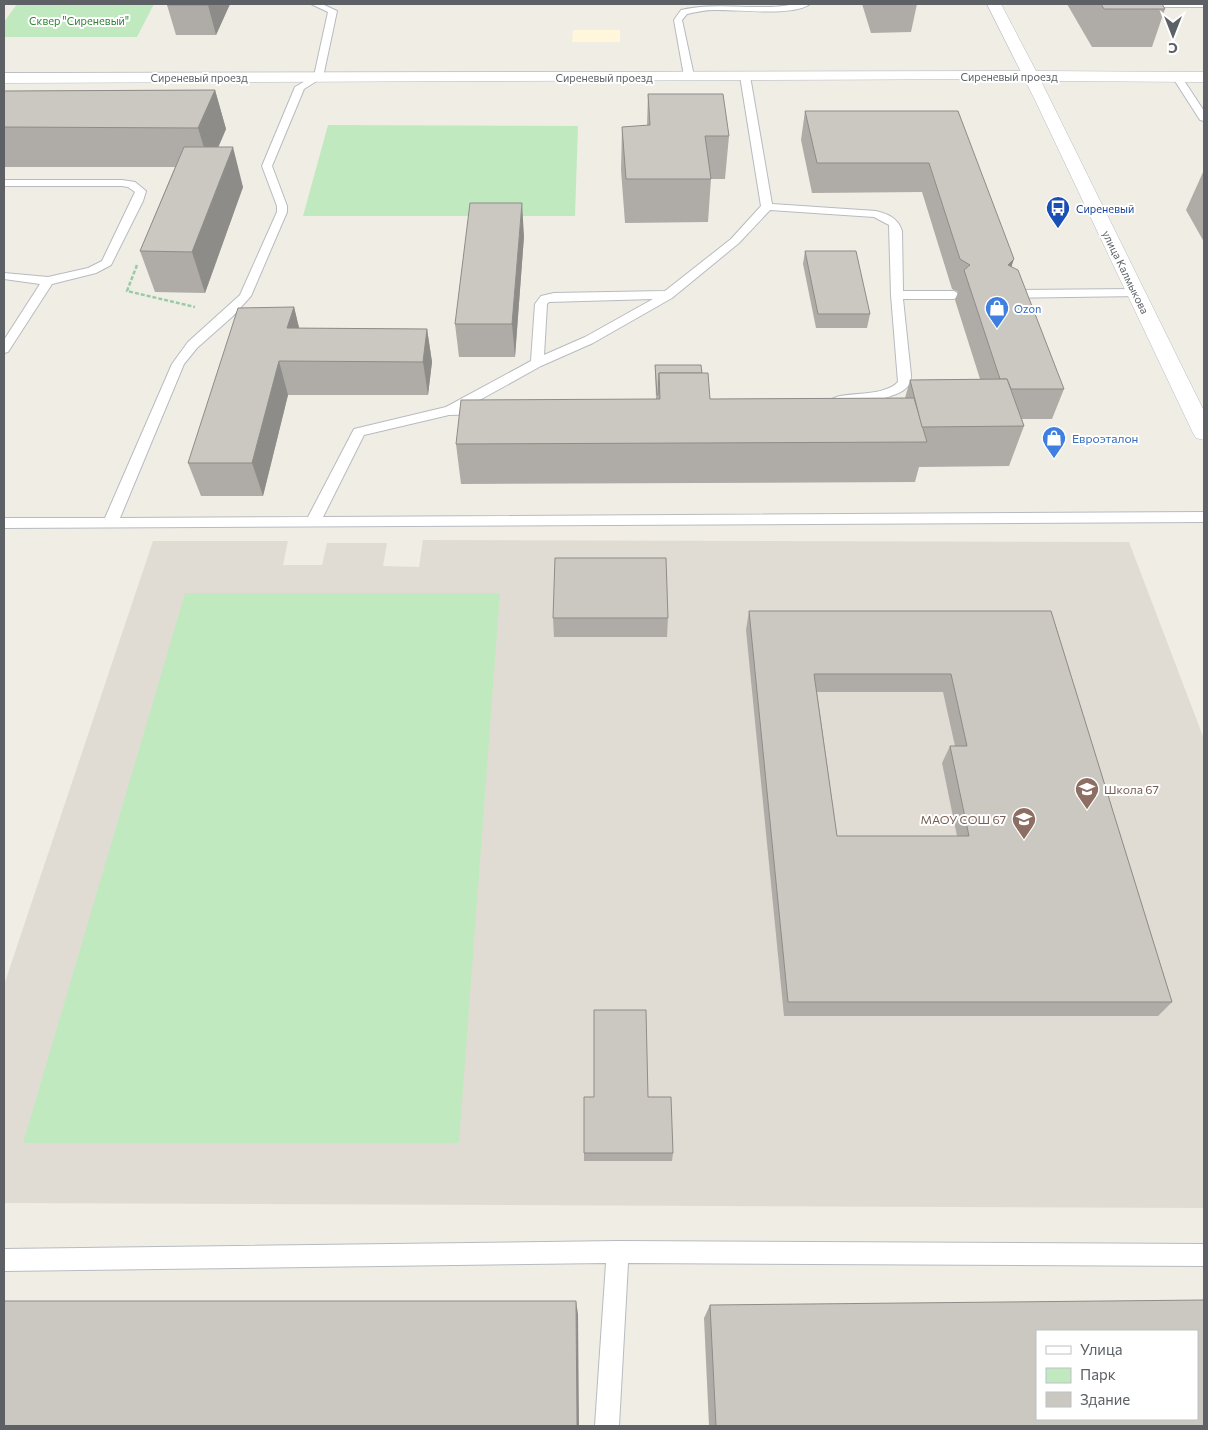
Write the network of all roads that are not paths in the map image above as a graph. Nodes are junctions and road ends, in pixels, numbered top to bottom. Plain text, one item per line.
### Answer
1 (315, 4) edge
2 (806, 4) edge
3 (994, 4) edge
4 (1160, 4) edge
5 (1204, 4) edge
6 (690, 76) junction
7 (745, 76) junction
8 (1031, 76) junction
9 (318, 77) junction
10 (4, 78) edge
11 (1178, 78) junction
12 (1204, 78) edge
13 (1204, 118) edge
14 (4, 183) edge
15 (767, 207) junction
16 (4, 276) edge
17 (48, 281) junction
18 (1137, 293) junction
19 (1006, 294) edge
20 (668, 295) junction
21 (897, 295) junction
22 (954, 295) dead end
23 (4, 349) edge
24 (537, 363) junction
25 (826, 402) edge
26 (498, 410) edge
27 (449, 411) junction
28 (1204, 434) edge
29 (1204, 517) edge
30 (110, 522) junction
31 (314, 522) junction
32 (4, 523) edge
33 (618, 1252) junction
34 (1204, 1255) edge
35 (4, 1260) edge
36 (607, 1426) edge

1 - 9 lane
2 - 6 lane
3 - 8 street, улица Калмыкова
4 - 5 lane
6 - 7 street, Сиреневый проезд
6 - 9 street, Сиреневый проезд
7 - 8 street, Сиреневый проезд
7 - 15 lane
8 - 11 street, Сиреневый проезд
8 - 18 street, улица Калмыкова
9 - 10 street, Сиреневый проезд
9 - 30 lane
11 - 12 street, Сиреневый проезд
11 - 13 lane
14 - 17 lane
15 - 20 lane
15 - 21 lane
16 - 17 lane
17 - 23 lane
18 - 19 lane
18 - 28 street, улица Калмыкова
20 - 24 lane
20 - 24 lane
21 - 22 lane
21 - 25 lane
24 - 27 lane
26 - 27 lane
27 - 31 lane
29 - 31 lane
30 - 31 lane
30 - 32 lane
33 - 34 lane
33 - 35 lane
33 - 36 lane

